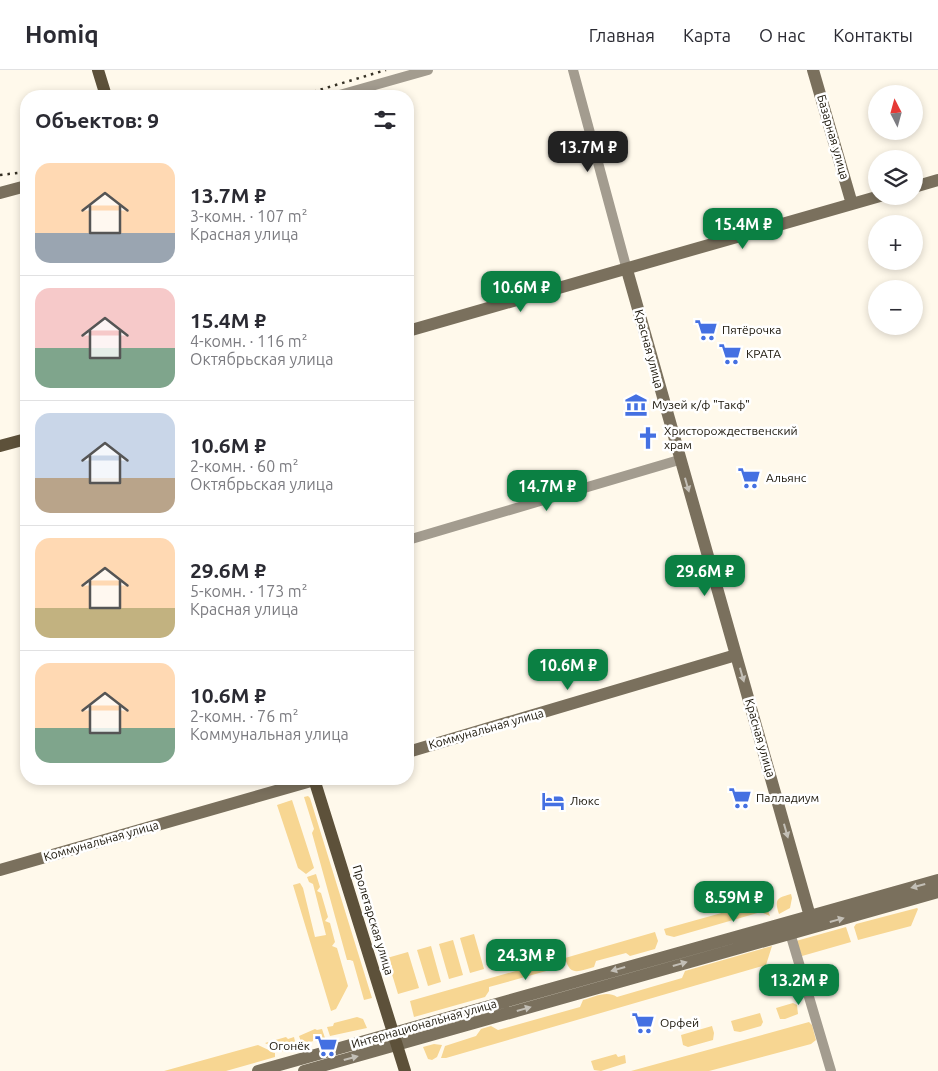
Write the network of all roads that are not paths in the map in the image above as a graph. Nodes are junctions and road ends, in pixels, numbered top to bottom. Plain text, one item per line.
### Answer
1 (428, 70) edge
2 (573, 70) edge
3 (814, 70) edge
4 (102, 71) edge
5 (105, 90) edge
6 (357, 90) edge
7 (938, 180) edge
8 (923, 184) edge
9 (20, 188) edge
10 (0, 193) edge
11 (868, 199) edge
12 (852, 204) junction
13 (626, 270) junction
14 (414, 329) edge
15 (20, 441) edge
16 (0, 446) edge
17 (680, 460) junction
18 (414, 538) edge
19 (736, 655) junction
20 (414, 750) edge
21 (295, 785) edge
22 (318, 785) edge
23 (0, 870) edge
24 (938, 880) edge
25 (938, 892) edge
26 (811, 921) junction
27 (790, 933) junction
28 (395, 1039) junction
29 (258, 1071) edge
30 (304, 1071) edge
31 (405, 1071) edge
32 (831, 1071) edge

1 - 6 street
2 - 13 street, Красная улица
3 - 12 main road, Базарная улица
4 - 5 main road
7 - 8 main road
9 - 10 main road
11 - 12 main road
12 - 13 main road
13 - 14 main road
13 - 17 main road, Красная улица
15 - 16 main road
17 - 18 street
17 -> 19 main road, Красная улица
19 - 20 main road, Коммунальная улица
19 -> 26 main road, Красная улица
21 - 23 main road, Коммунальная улица
22 - 28 main road, Пролетарская улица
24 -> 26 main road, Интернациональная улица
26 -> 25 main road, Интернациональная улица
26 - 27 main road, Интернациональная улица
26 -> 28 main road, Интернациональная улица
28 -> 27 main road, Интернациональная улица
27 - 32 street
28 - 29 main road, Интернациональная улица
30 -> 28 main road, Интернациональная улица
28 - 31 main road, Пролетарская улица

